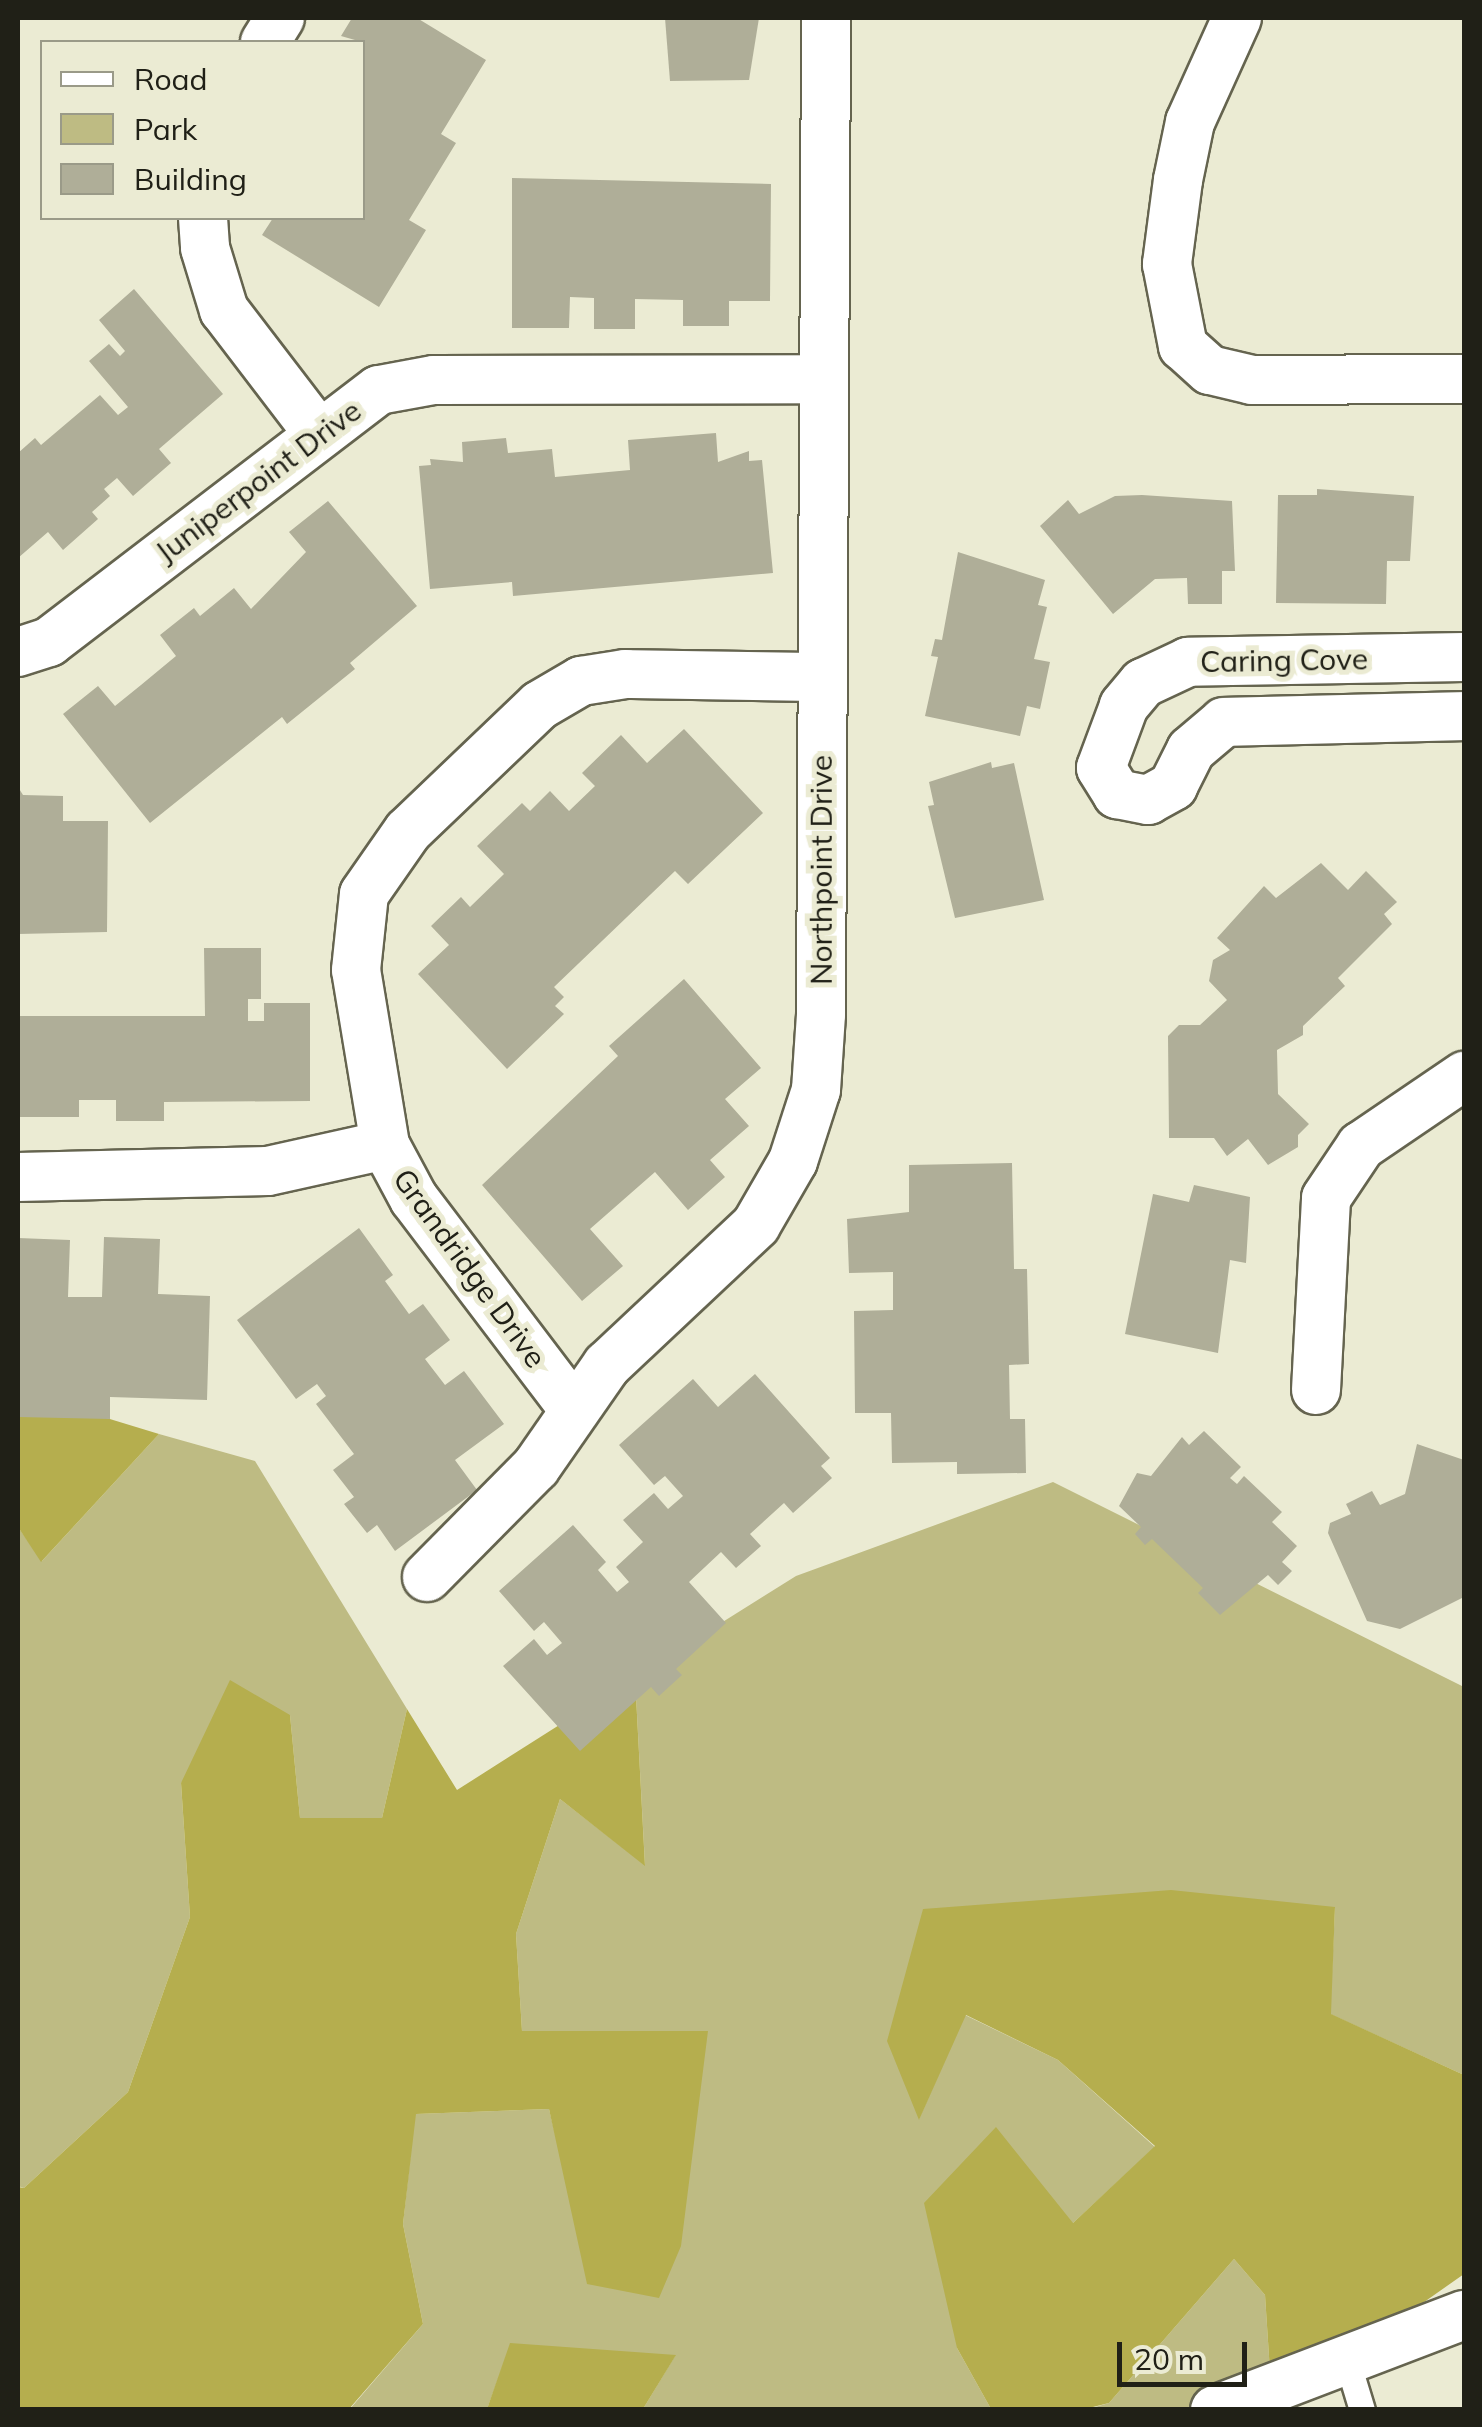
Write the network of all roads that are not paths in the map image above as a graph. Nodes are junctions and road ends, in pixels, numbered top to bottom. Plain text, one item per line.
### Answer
1 (280, 18) edge
2 (826, 18) edge
3 (1237, 18) edge
4 (265, 40) edge
5 (203, 220) edge
6 (824, 379) junction
7 (1464, 379) edge
8 (318, 433) junction
9 (18, 652) edge
10 (1464, 657) edge
11 (822, 677) junction
12 (1464, 716) edge
13 (1464, 1076) edge
14 (385, 1145) junction
15 (18, 1177) edge
16 (1316, 1390) dead end
17 (572, 1407) junction
18 (427, 1577) dead end
19 (1464, 2315) edge
20 (1346, 2356) junction
21 (1215, 2410) edge
22 (1362, 2410) edge

1 - 4 street
2 - 6 street, Northpoint Drive
3 - 7 street
5 - 8 street
6 - 8 street, Juniperpoint Drive
6 - 11 street, Northpoint Drive
8 - 9 street, Juniperpoint Drive
10 - 12 street, Caring Cove
11 - 14 street, Grandridge Drive
11 - 17 street, Northpoint Drive
13 - 16 street
14 - 15 street
14 - 17 street, Grandridge Drive
17 - 18 street, Northpoint Drive
19 - 20 street
20 - 21 street
20 - 22 lane

